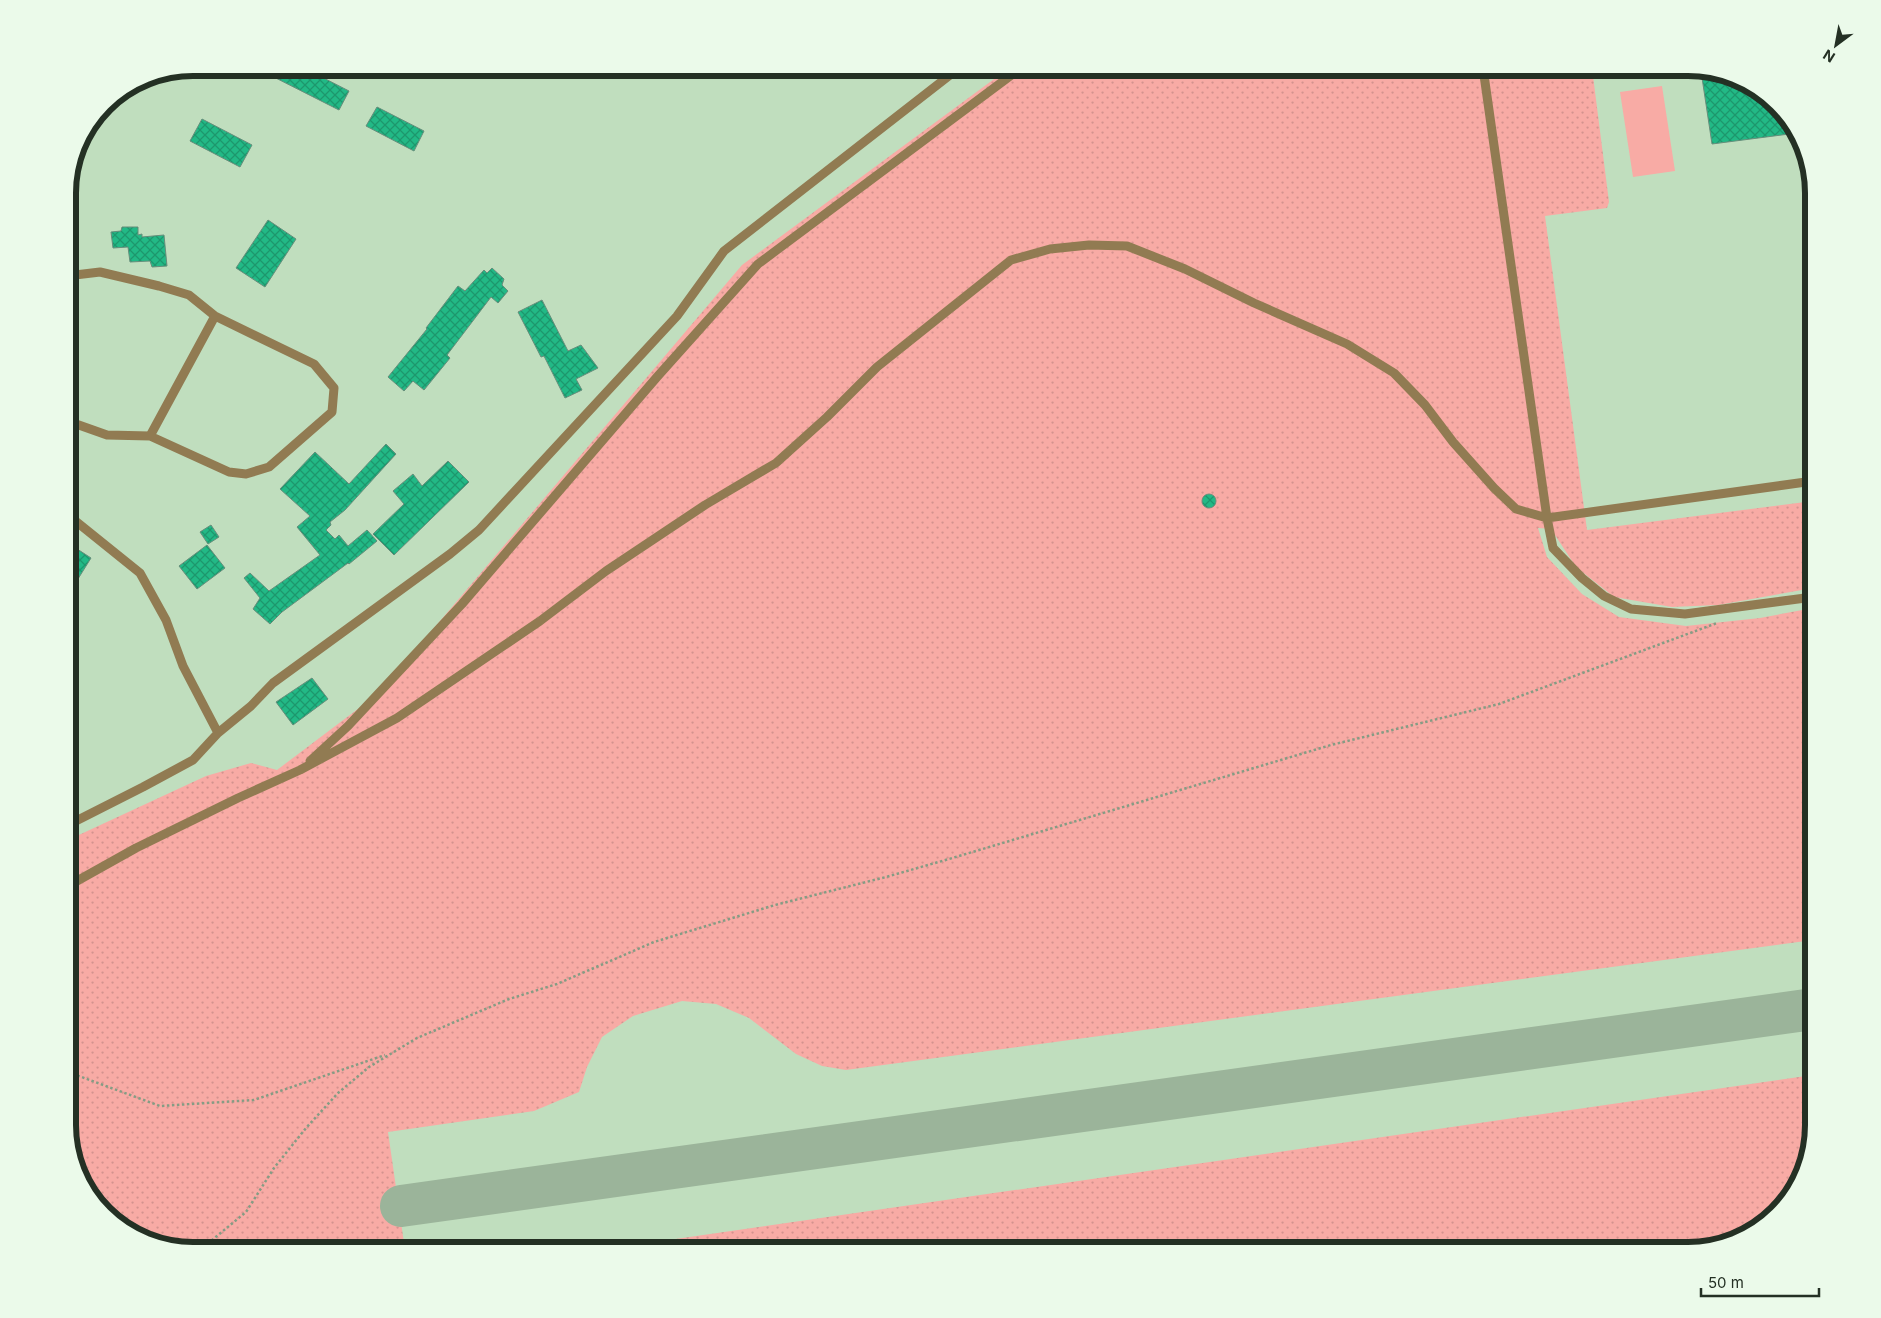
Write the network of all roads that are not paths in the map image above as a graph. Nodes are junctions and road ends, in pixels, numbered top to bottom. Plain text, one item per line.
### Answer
1 (948, 76) edge
2 (1010, 76) edge
3 (1484, 76) edge
4 (76, 275) edge
5 (215, 316) junction
6 (76, 426) edge
7 (150, 436) junction
8 (1805, 482) edge
9 (1547, 518) junction
10 (76, 521) edge
11 (1805, 598) edge
12 (218, 733) junction
13 (300, 770) junction
14 (76, 821) edge
15 (76, 882) edge

1 - 12 lane
2 - 13 lane
3 - 9 lane
4 - 5 lane
5 - 7 lane
5 - 7 lane
6 - 7 lane
8 - 9 lane
9 - 11 lane
9 - 13 lane
10 - 12 lane
12 - 14 lane
13 - 15 lane

